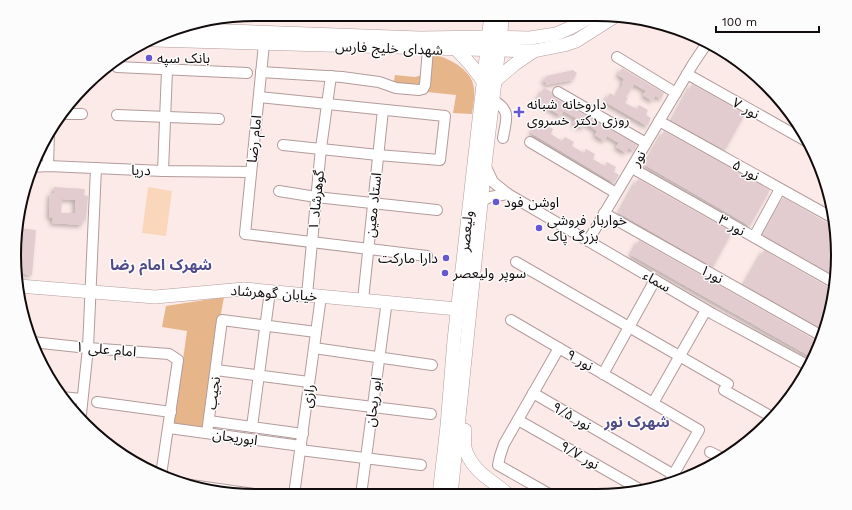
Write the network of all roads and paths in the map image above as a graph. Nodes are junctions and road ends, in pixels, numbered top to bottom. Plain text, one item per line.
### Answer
1 (491, 21) edge
2 (500, 21) edge
3 (508, 21) edge
4 (582, 21) edge
5 (607, 22) edge
6 (192, 30) edge
7 (494, 37) junction
8 (530, 38) junction
9 (162, 40) edge
10 (264, 44) junction
11 (704, 47) edge
12 (428, 49) junction
13 (457, 50) junction
14 (493, 51) junction
15 (534, 51) junction
16 (617, 58) dead end
17 (117, 67) dead end
18 (167, 70) junction
19 (261, 72) junction
20 (247, 73) dead end
21 (687, 74) junction
22 (331, 76) junction
23 (496, 80) junction
24 (483, 81) junction
25 (558, 92) dead end
26 (676, 93) junction
27 (258, 97) junction
28 (493, 100) junction
29 (327, 105) junction
30 (383, 110) junction
31 (68, 114) edge
32 (82, 114) dead end
33 (117, 114) dead end
34 (165, 116) junction
35 (219, 119) dead end
36 (659, 121) junction
37 (799, 136) edge
38 (503, 138) dead end
39 (530, 142) dead end
40 (646, 143) junction
41 (49, 145) edge
42 (283, 145) dead end
43 (321, 148) junction
44 (378, 155) junction
45 (485, 165) junction
46 (48, 166) junction
47 (38, 167) edge
48 (96, 168) junction
49 (632, 168) junction
50 (163, 171) junction
51 (251, 172) junction
52 (780, 189) junction
53 (279, 191) dead end
54 (616, 193) junction
55 (508, 194) junction
56 (316, 197) junction
57 (482, 201) junction
58 (373, 203) junction
59 (437, 210) dead end
60 (604, 213) junction
61 (828, 215) edge
62 (754, 237) junction
63 (588, 241) junction
64 (311, 243) junction
65 (368, 249) junction
66 (427, 256) dead end
67 (516, 262) dead end
68 (655, 280) junction
69 (829, 280) edge
70 (23, 286) edge
71 (92, 291) junction
72 (270, 291) junction
73 (307, 295) junction
74 (321, 296) junction
75 (362, 300) junction
76 (386, 308) dead end
77 (457, 309) junction
78 (706, 310) junction
79 (511, 320) dead end
80 (266, 325) junction
81 (629, 327) junction
82 (316, 332) junction
83 (818, 334) edge
84 (38, 343) edge
85 (88, 348) junction
86 (314, 348) junction
87 (559, 348) junction
88 (680, 356) junction
89 (379, 357) junction
90 (464, 362) junction
91 (432, 364) dead end
92 (804, 364) edge
93 (216, 370) junction
94 (603, 374) junction
95 (259, 376) junction
96 (309, 382) junction
97 (533, 393) junction
98 (70, 398) edge
99 (307, 399) junction
100 (82, 400) junction
101 (97, 402) dead end
102 (653, 403) junction
103 (372, 408) junction
104 (81, 411) edge
105 (171, 412) junction
106 (431, 414) dead end
107 (768, 414) edge
108 (518, 420) junction
109 (209, 421) junction
110 (252, 427) junction
111 (169, 428) junction
112 (207, 433) junction
113 (303, 434) junction
114 (301, 448) junction
115 (710, 452) dead end
116 (718, 456) edge
117 (366, 459) junction
118 (421, 465) dead end
119 (162, 470) edge
120 (674, 475) joint
121 (634, 486) edge
122 (295, 489) edge
123 (362, 489) edge
124 (439, 489) edge
125 (452, 489) edge
126 (501, 489) edge
127 (539, 489) edge

1 - 7 main road, ولیعصر
2 - 7 main road, ولیعصر
3 - 8 main road
4 - 8 main road, شهدای خلیج فارس
5 - 15 main road, شهدای خلیج فارس
6 - 7 main road, شهدای خلیج فارس
7 - 8 main road, شهدای خلیج فارس
7 - 14 main road, ولیعصر
9 - 10 main road, شهدای خلیج فارس
10 - 12 main road, شهدای خلیج فارس
10 - 19 street, امام رضا
11 - 21 street, نور
12 - 13 main road, شهدای خلیج فارس
12 - 22 street
13 - 14 main road, شهدای خلیج فارس
13 - 24 main road
14 - 15 main road, شهدای خلیج فارس
14 - 23 main road, ولیعصر
14 - 24 main road, ولیعصر
15 - 23 main road
16 - 26 street
17 - 18 street
18 - 20 street
18 - 34 street
19 - 22 street
19 - 27 street, امام رضا
21 - 26 street, نور
21 - 37 street, نور ۷
22 - 29 street, گوهرشاد ۱
23 - 28 main road, ولیعصر
24 - 77 main road, ولیعصر
25 - 40 street
26 - 36 street, نور
27 - 29 street
27 - 51 street, امام رضا
28 - 38 street
28 - 45 main road, ولیعصر
29 - 30 street
29 - 43 street, گوهرشاد ۱
30 - 44 street, استاد معین
30 - 44 street
31 - 32 street
33 - 34 street
34 - 35 street
34 - 50 street
36 - 40 street, نور
36 - 52 street, نور ۵
39 - 54 street
40 - 49 street, نور
41 - 46 street
42 - 43 street
43 - 44 street
43 - 56 street, گوهرشاد ۱
44 - 58 street, استاد معین
45 - 55 street, سماء
45 - 57 main road, ولیعصر
46 - 47 street, دریا
46 - 48 street, دریا
48 - 50 street, دریا
48 - 71 street
49 - 54 street, نور
49 - 62 street, نور ۳
50 - 51 street, دریا
51 - 64 street, امام رضا
52 - 61 street, نور ۵
52 - 62 street
53 - 56 street
54 - 60 street, نور
55 - 57 street
55 - 63 street, سماء
56 - 58 street
56 - 64 street, گوهرشاد ۱
57 - 90 main road, ولیعصر
58 - 59 street
58 - 65 street, استاد معین
60 - 63 street, نور
60 - 83 street, نور۱
62 - 69 street, نور ۳
63 - 68 street, سماء
64 - 65 street
64 - 73 street, گوهرشاد ۱
65 - 66 street
65 - 75 street, استاد معین
67 - 81 street
68 - 78 street, سماء
68 - 81 street, نور ۹
70 - 71 main road, خیابان گوهرشاد
71 - 72 main road, خیابان گوهرشاد
71 - 85 street
72 - 73 main road, خیابان گوهرشاد
72 - 80 street
73 - 74 main road, خیابان گوهرشاد
74 - 75 main road, خیابان گوهرشاد
74 - 82 street, رازی
75 - 77 main road, خیابان گوهرشاد
76 - 89 street, ابو ریحان
77 - 124 main road, ولیعصر
78 - 88 street
78 - 92 street, سماء
79 - 87 street
80 - 82 street
80 - 93 street, نجیب
80 - 95 street
81 - 88 street
81 - 94 street, نور ۹
82 - 86 street, رازی
84 - 85 street, امام علی ۱
85 - 100 street
85 - 105 street, امام علی ۱
86 - 89 street
86 - 96 street, رازی
87 - 94 street, نور ۹
87 - 97 street, نور ۹
88 - 102 street
88 - 107 street
89 - 91 street
89 - 103 street, ابو ریحان
90 - 125 main road, ولیعصر
90 - 126 main road
93 - 95 street
93 - 109 street, نجیب
94 - 102 street
95 - 96 street
95 - 110 street
96 - 99 street, رازی
97 - 108 street, نور ۹
97 - 120 street, نور ۹/۵
98 - 100 street
99 - 103 street
99 - 113 street, رازی
100 - 104 street
101 - 105 street
102 - 120 street
103 - 106 street
103 - 117 street, ابو ریحان
105 - 111 street
108 - 121 street, نور ۹/۷
108 - 127 street, نور ۹
109 - 110 street, نجیب
109 - 112 street
110 - 113 street, نجیب
111 - 112 street, ابوریحان
111 - 119 street
112 - 114 street, ابوریحان
113 - 114 street, رازی
114 - 117 street, ابوریحان
114 - 122 street, رازی
115 - 116 street
117 - 118 street, ابوریحان
117 - 123 street, ابو ریحان

